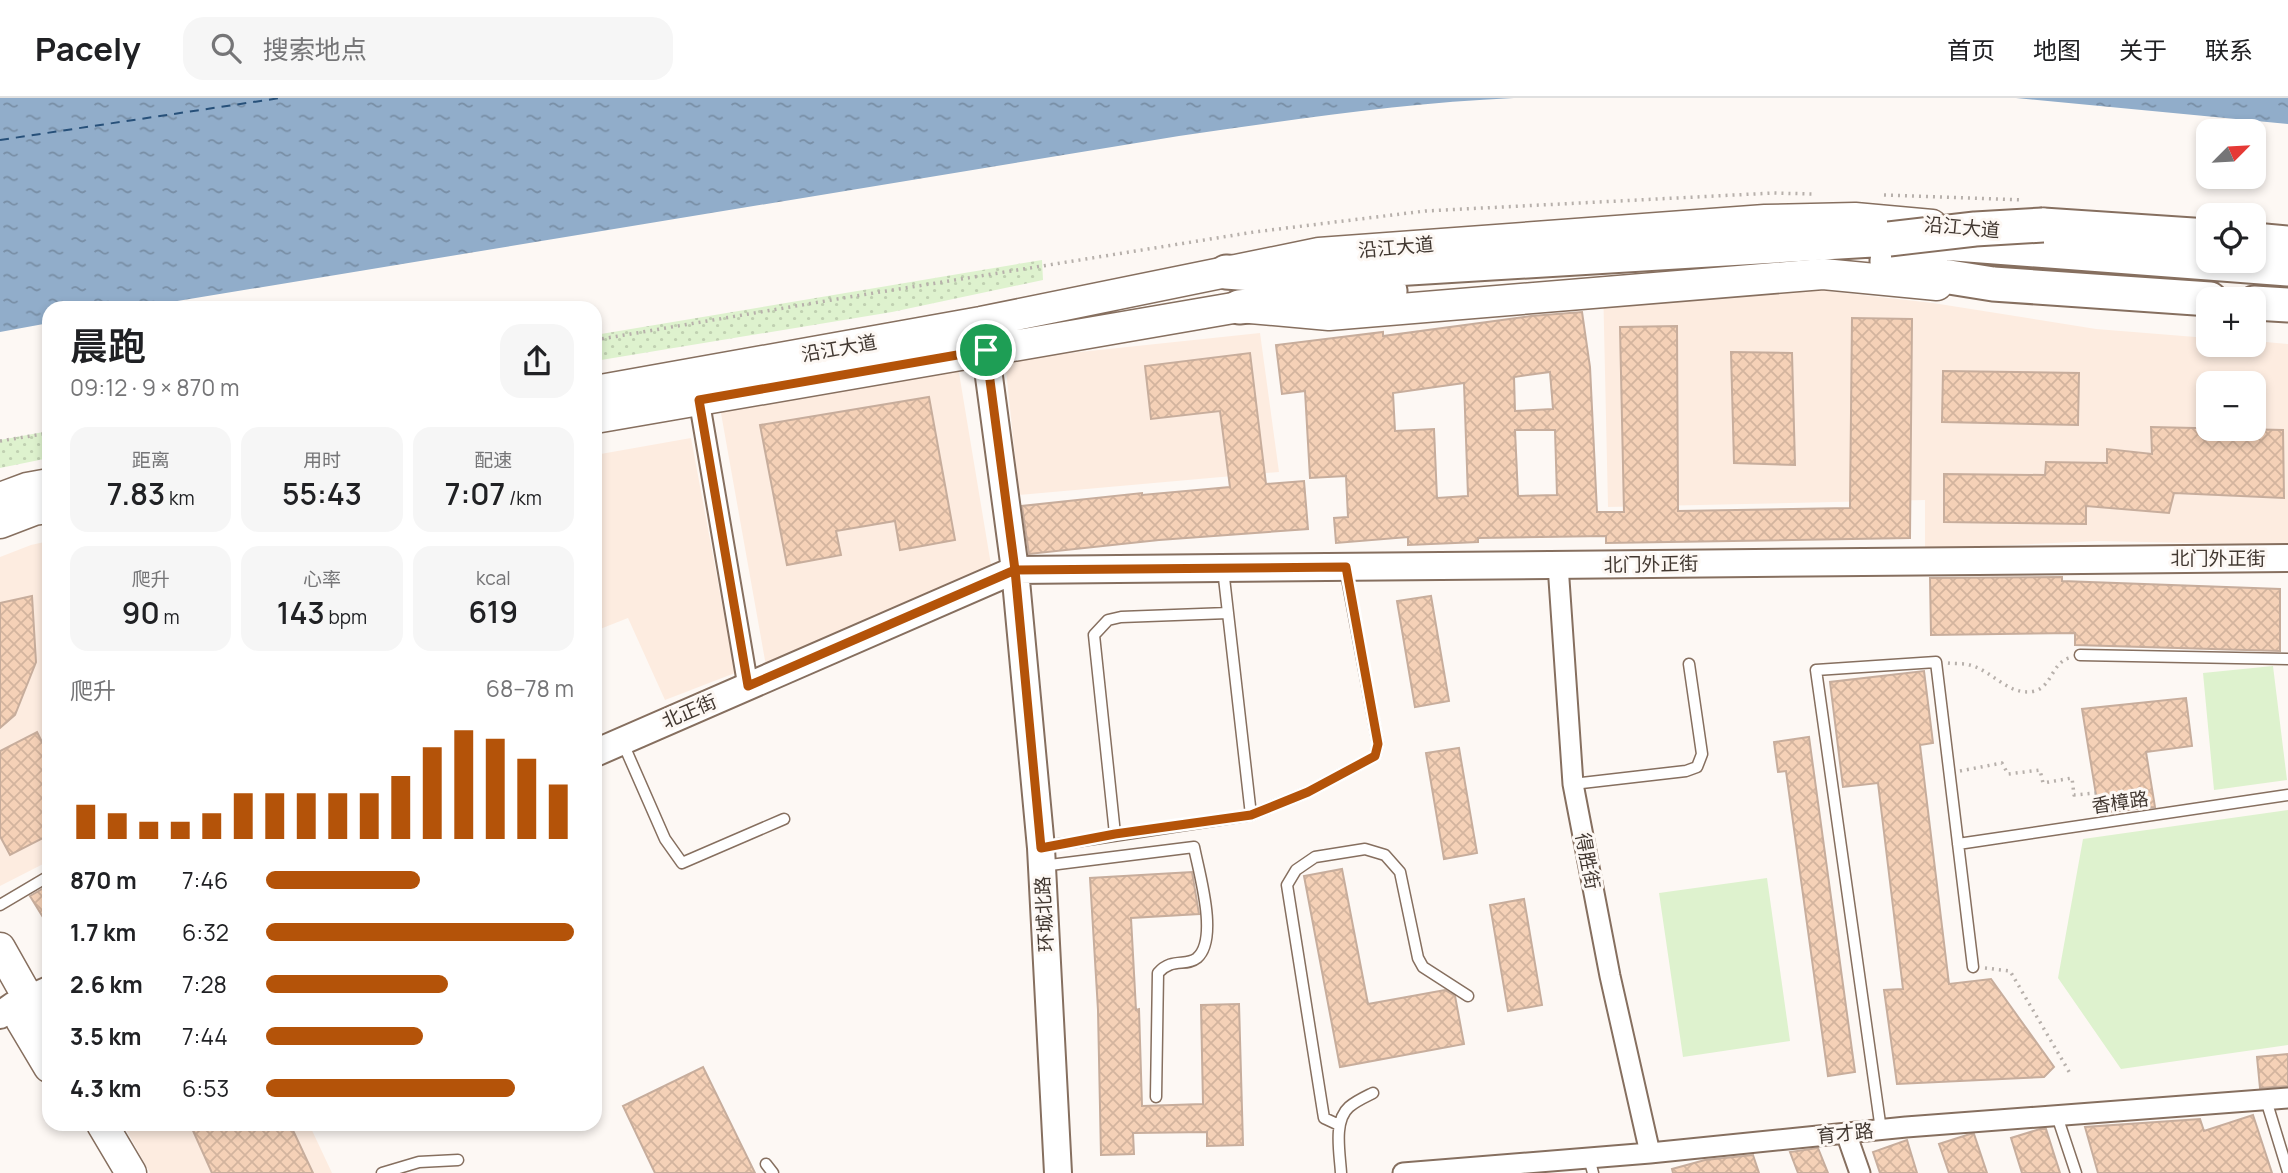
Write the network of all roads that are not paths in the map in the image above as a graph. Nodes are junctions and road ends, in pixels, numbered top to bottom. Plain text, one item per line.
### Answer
1 (2196, 235) edge
2 (2266, 241) edge
3 (2288, 243) edge
4 (2196, 245) edge
5 (2266, 249) edge
6 (1888, 250) junction
7 (2288, 251) edge
8 (2288, 269) edge
9 (1226, 272) junction
10 (2288, 287) edge
11 (2196, 298) edge
12 (2266, 304) edge
13 (2288, 305) edge
14 (1240, 307) junction
15 (2196, 308) edge
16 (2266, 315) edge
17 (2288, 317) edge
18 (984, 336) junction
19 (602, 390) edge
20 (699, 400) junction
21 (602, 417) edge
22 (42, 485) edge
23 (0, 498) edge
24 (42, 509) edge
25 (0, 523) edge
26 (2288, 558) edge
27 (1558, 565) junction
28 (1346, 567) junction
29 (1223, 568) junction
30 (1015, 570) junction
31 (1228, 613) junction
32 (2080, 655) road end
33 (2288, 659) edge
34 (1689, 664) dead end
35 (748, 686) junction
36 (622, 741) junction
37 (602, 749) edge
38 (1573, 784) junction
39 (2288, 795) edge
40 (1251, 815) junction
41 (784, 819) dead end
42 (1115, 834) junction
43 (1958, 844) junction
44 (1041, 857) junction
45 (42, 880) edge
46 (0, 905) edge
47 (0, 948) edge
48 (1973, 967) road end
49 (1468, 996) dead end
50 (18, 999) edge
51 (42, 1027) edge
52 (42, 1052) edge
53 (1374, 1093) dead end
54 (1157, 1097) dead end
55 (2288, 1098) edge
56 (2266, 1100) junction
57 (2057, 1116) junction
58 (1339, 1125) junction
59 (1881, 1129) junction
60 (86, 1131) edge
61 (106, 1131) edge
62 (1846, 1133) junction
63 (1650, 1153) junction
64 (458, 1160) dead end
65 (1591, 1166) edge
66 (1441, 1172) edge
67 (2288, 1172) edge
68 (111, 1173) edge
69 (131, 1173) edge
70 (382, 1173) edge
71 (1058, 1173) edge
72 (1341, 1173) edge
73 (1403, 1173) edge
74 (1860, 1173) edge
75 (2076, 1173) edge

1 - 6 highway, bridge
2 - 3 highway
4 - 9 main road, 沿江大道
5 - 7 main road
6 - 8 highway, bridge
6 - 9 highway
6 - 10 highway
6 - 11 highway
6 - 14 highway
9 - 18 main road, 沿江大道
12 - 13 highway
14 - 15 main road, 沿江大道
14 - 18 main road, 沿江大道
16 - 17 main road
18 - 19 main road, 沿江大道
18 - 20 main road, 沿江大道
18 - 30 street, 环城北路
20 - 21 main road, 沿江大道
20 - 35 street
22 - 23 main road
24 - 25 main road
26 - 27 street, 北门外正街
27 - 28 street, 北门外正街
27 - 38 street, 得胜街
28 - 29 street, 北门外正街
28 - 40 lane
29 - 30 street, 北门外正街
29 - 31 lane
30 - 35 street, 北正街
30 - 44 street, 环城北路
31 - 40 lane
31 - 42 lane
32 - 33 lane
34 - 38 lane
35 - 36 street, 北正街
36 - 37 street, 北正街
36 - 41 lane
38 - 63 street, 得胜街
39 - 43 lane, 香樟路
40 - 42 lane
42 - 44 lane
43 - 48 lane
43 - 59 lane
44 - 54 lane
44 - 71 street, 环城北路
45 - 46 lane
47 - 50 main road
49 - 58 lane
50 - 51 main road
50 - 52 main road
53 - 58 lane
55 - 56 street, 育才路
56 - 57 street, 育才路
56 - 67 lane
57 - 59 street, 育才路
57 - 75 lane
58 - 72 lane
59 - 62 street, 育才路
60 - 68 main road
61 - 69 main road
62 - 63 street, 育才路
62 - 74 street
63 - 65 street, 育才路
64 - 70 lane
65 - 66 street, 育才路
66 - 73 street, 育才路

